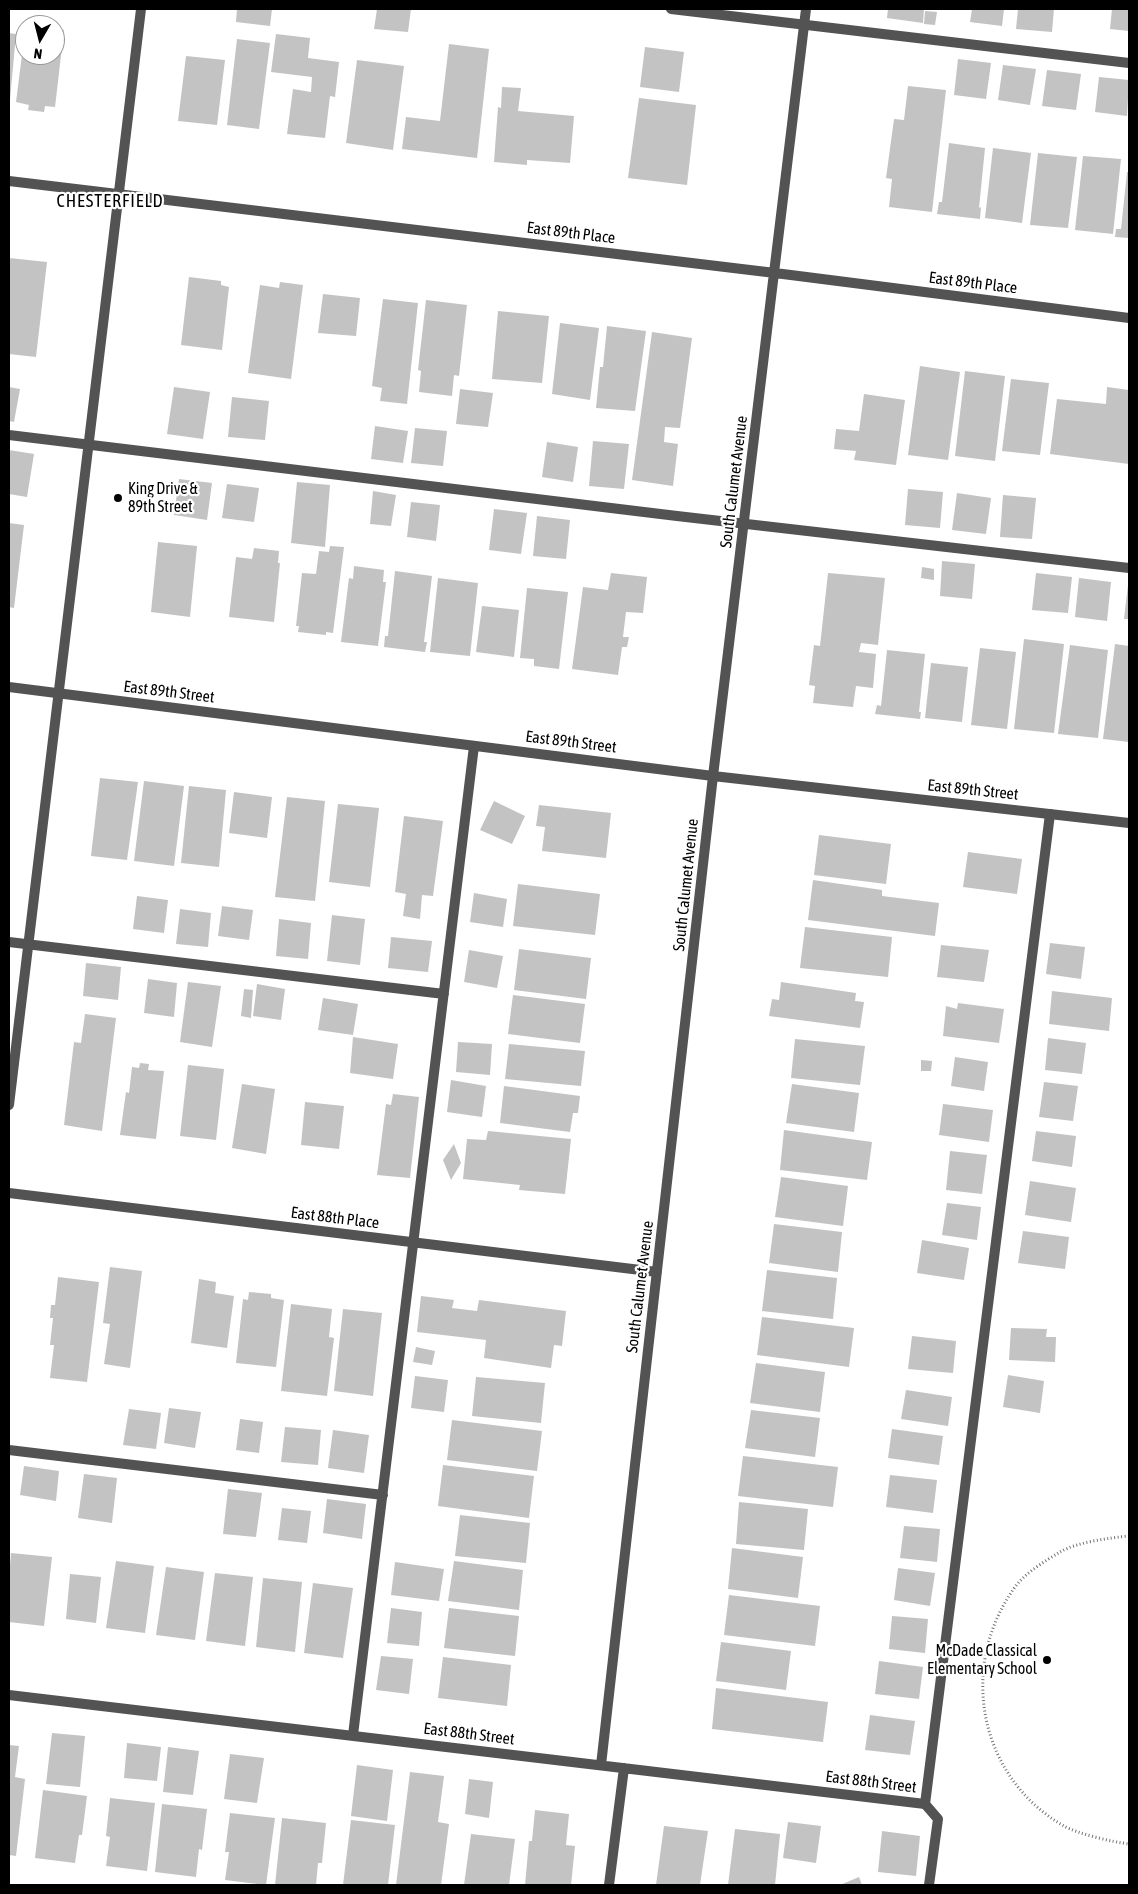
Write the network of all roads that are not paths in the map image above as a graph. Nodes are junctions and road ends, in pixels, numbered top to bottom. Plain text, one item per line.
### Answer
1 (141, 9) edge
2 (670, 9) edge
3 (806, 9) edge
4 (804, 25) junction
5 (1129, 63) edge
6 (9, 181) edge
7 (119, 194) junction
8 (775, 273) junction
9 (1129, 318) edge
10 (9, 435) edge
11 (90, 444) junction
12 (744, 524) junction
13 (1129, 568) edge
14 (9, 687) edge
15 (59, 693) junction
16 (474, 746) junction
17 (713, 776) junction
18 (1050, 814) junction
19 (1129, 823) edge
20 (9, 942) edge
21 (30, 944) junction
22 (444, 994) junction
23 (9, 1106) edge
24 (9, 1193) edge
25 (414, 1243) junction
26 (657, 1272) junction
27 (9, 1450) edge
28 (383, 1495) junction
29 (9, 1695) edge
30 (353, 1735) junction
31 (601, 1765) junction
32 (624, 1768) junction
33 (925, 1804) junction
34 (609, 1885) edge
35 (929, 1885) edge

1 - 7 street
2 - 4 street
3 - 4 street, South Calumet Avenue
4 - 5 street
4 - 8 street, South Calumet Avenue
6 - 7 street, East 89th Place
7 - 8 street, East 89th Place
7 - 11 street
8 - 9 street, East 89th Place
8 - 12 street, South Calumet Avenue
10 - 11 street
11 - 12 street
11 - 15 street
12 - 13 street
12 - 17 street, South Calumet Avenue
14 - 15 street, East 89th Street
15 - 16 street, East 89th Street
15 - 21 street
16 - 17 street, East 89th Street
16 - 22 street
17 - 18 street, East 89th Street
17 - 26 street, South Calumet Avenue
18 - 19 street, East 89th Street
18 - 33 street
20 - 21 street
21 - 22 street
21 - 23 street
22 - 25 street
24 - 25 street, East 88th Place
25 - 26 street, East 88th Place
25 - 28 street
26 - 31 street, South Calumet Avenue
27 - 28 street
28 - 30 street
29 - 30 street, East 88th Street
30 - 31 street, East 88th Street
31 - 32 street, East 88th Street
32 - 33 street, East 88th Street
32 - 34 street
33 - 35 street

